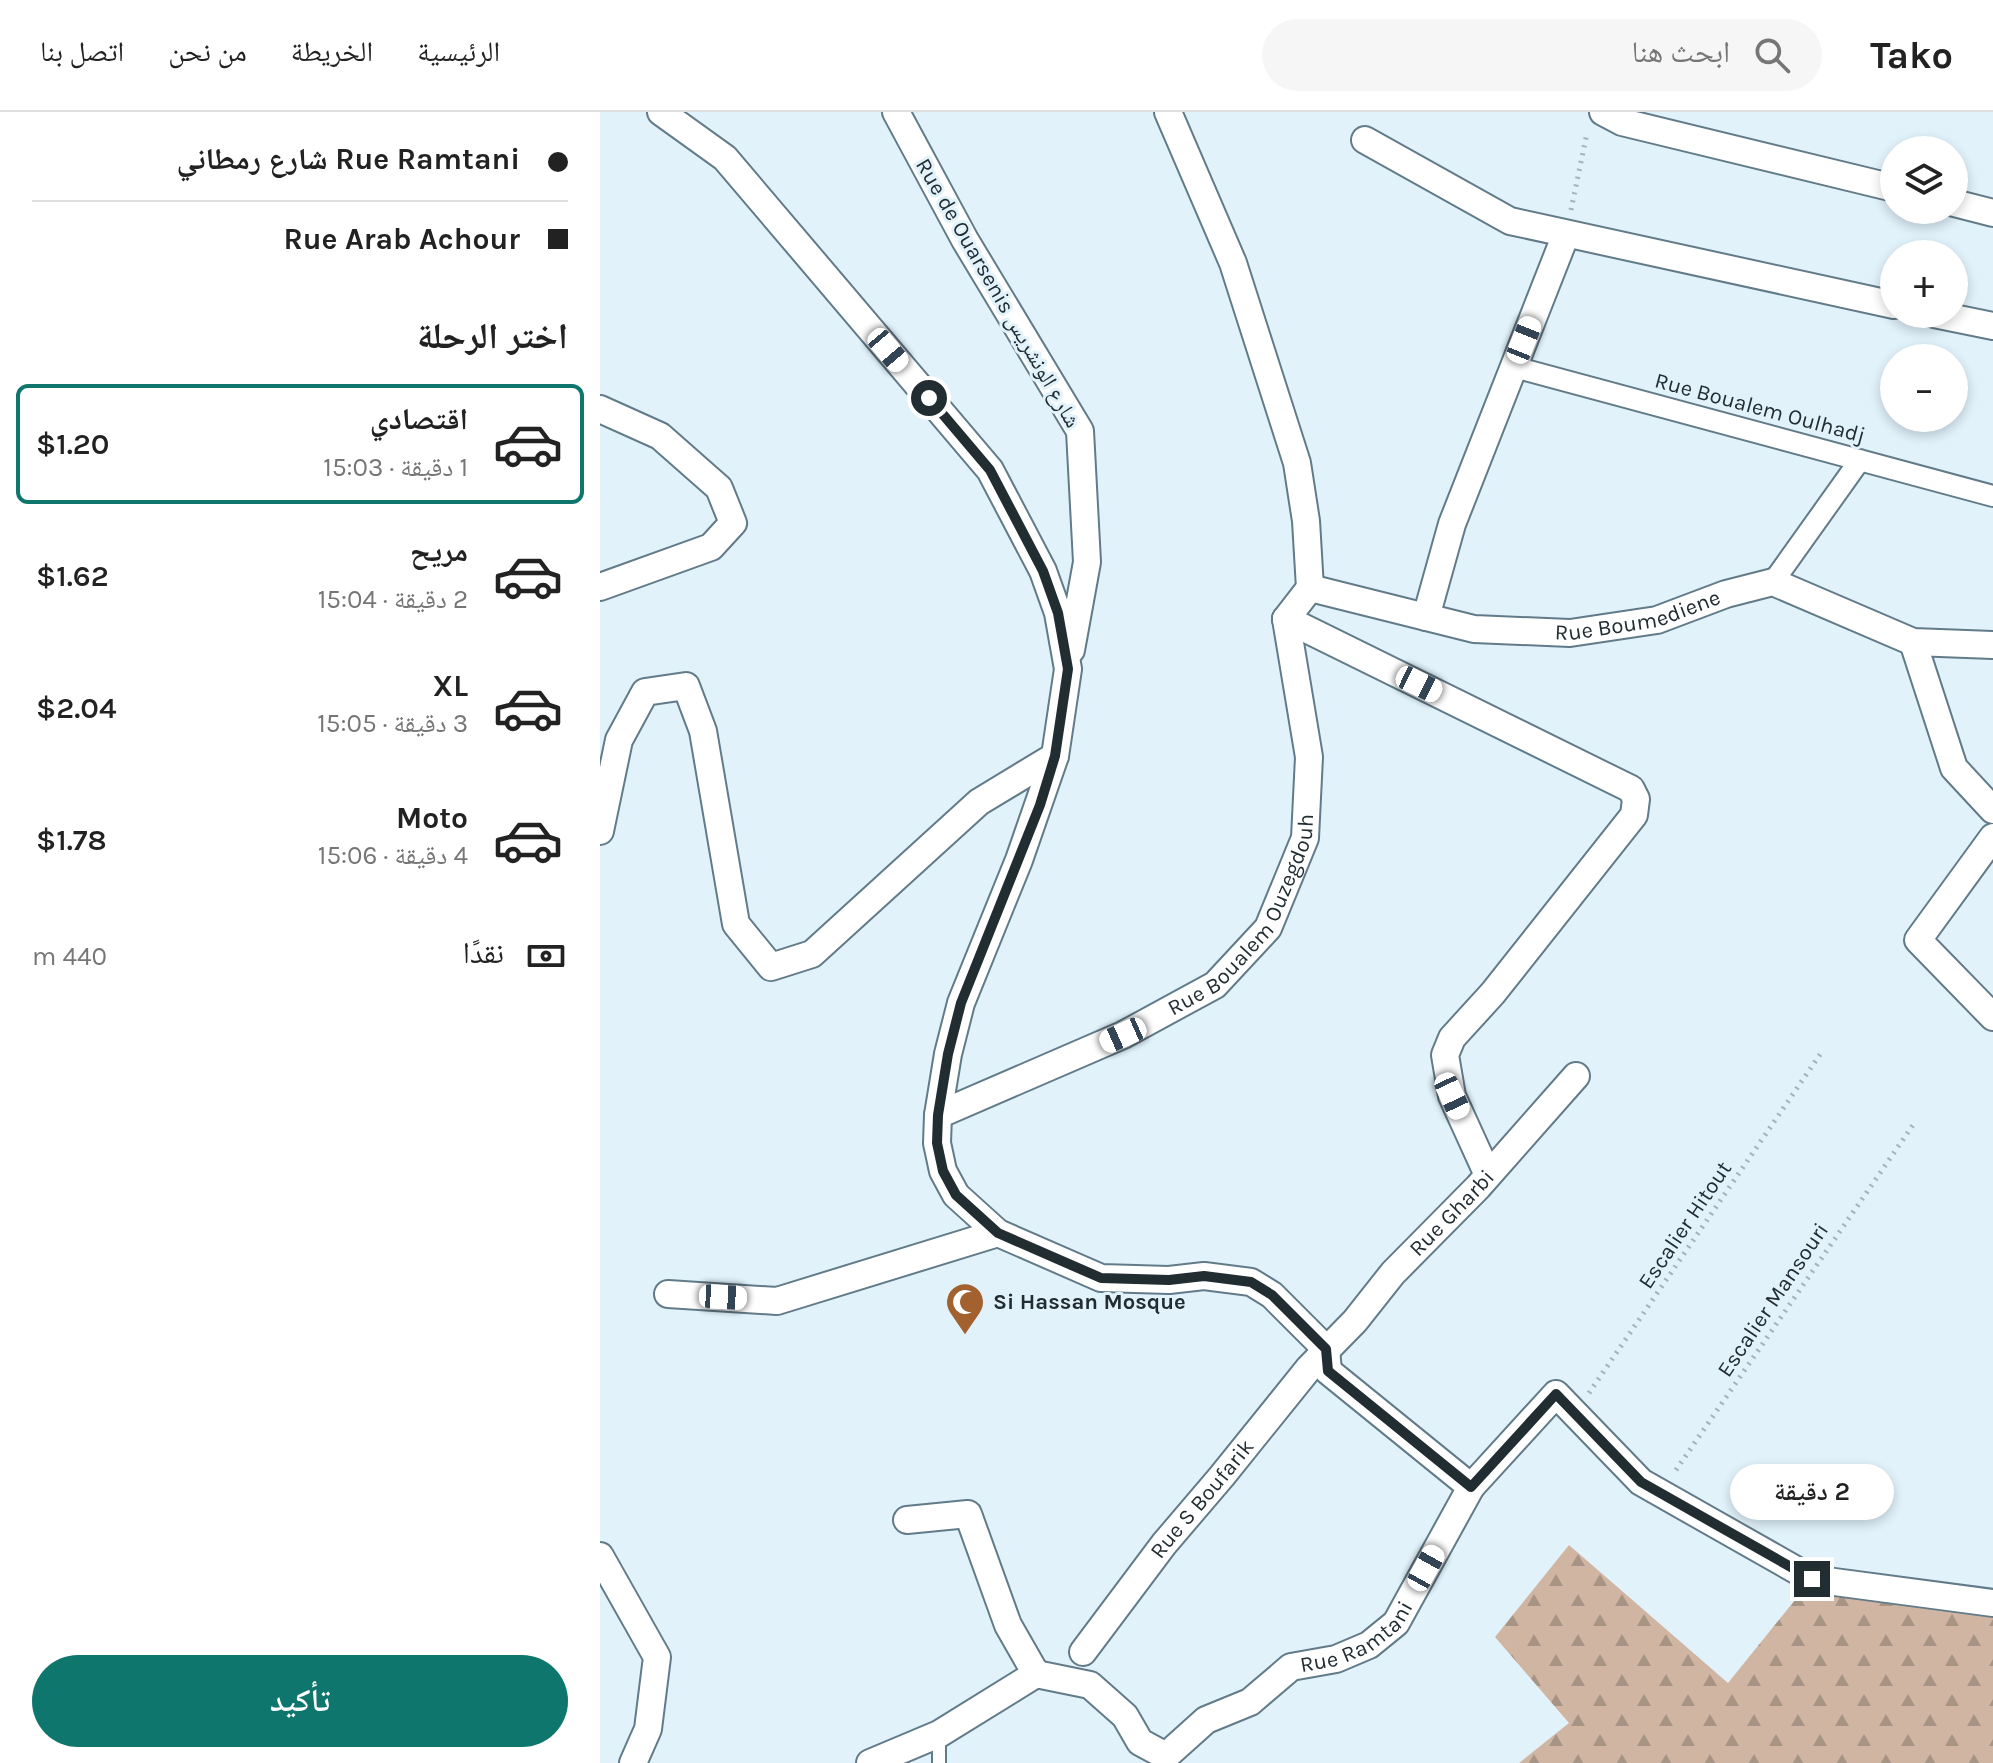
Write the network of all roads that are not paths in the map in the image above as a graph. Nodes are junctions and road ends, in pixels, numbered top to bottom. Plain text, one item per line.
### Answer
1 (661, 112) edge
2 (896, 112) edge
3 (1168, 112) edge
4 (1596, 120) edge
5 (1365, 140) dead end
6 (1880, 185) edge
7 (1968, 207) edge
8 (1993, 213) edge
9 (1566, 234) junction
10 (1880, 302) edge
11 (1968, 321) edge
12 (1993, 326) edge
13 (1514, 367) junction
14 (600, 409) edge
15 (1860, 460) junction
16 (1993, 496) edge
17 (1773, 582) junction
18 (600, 587) edge
19 (1310, 588) junction
20 (1426, 617) junction
21 (1286, 619) junction
22 (1913, 642) junction
23 (1993, 645) edge
24 (1068, 669) junction
25 (1055, 756) junction
26 (1993, 810) edge
27 (600, 831) edge
28 (1993, 837) edge
29 (1993, 1017) edge
30 (1576, 1076) dead end
31 (938, 1115) junction
32 (1488, 1175) junction
33 (998, 1233) junction
34 (668, 1294) dead end
35 (1321, 1363) junction
36 (1471, 1487) junction
37 (907, 1520) dead end
38 (600, 1556) edge
39 (1993, 1603) edge
40 (1083, 1652) dead end
41 (1036, 1674) junction
42 (939, 1734) junction
43 (633, 1763) edge
44 (870, 1763) edge
45 (939, 1763) edge

1 - 24 street
2 - 24 street, Rue de Ouarsenis شارع الونشريس
3 - 19 street
4 - 6 street
5 - 9 street
7 - 8 street
9 - 10 street
9 - 13 street
11 - 12 street
13 - 15 street, Rue Boualem Oulhadj
13 - 20 street
14 - 18 street
15 - 16 street, Rue Boualem Oulhadj
15 - 17 street
17 - 20 street, Rue Boumediene
17 - 22 street
19 - 20 street, Rue Boumediene
19 - 21 street
21 - 31 street, Rue Boualem Ouzegdouh
21 - 32 street
22 - 23 street
22 - 26 street
24 - 25 street, Rue de Ouarsenis شارع الونشريس
25 - 27 street
25 - 31 street, Rue de Ouarsenis شارع الونشريس
28 - 29 street
30 - 32 street, Rue Gharbi
31 - 33 street
32 - 35 street, Rue Gharbi
33 - 34 street
33 - 35 street
35 - 36 street
35 - 40 street, Rue S Boufarik
36 - 39 street
36 - 41 street, Rue Ramtani
37 - 41 street
38 - 43 street
41 - 42 street
42 - 44 street
42 - 45 lane

